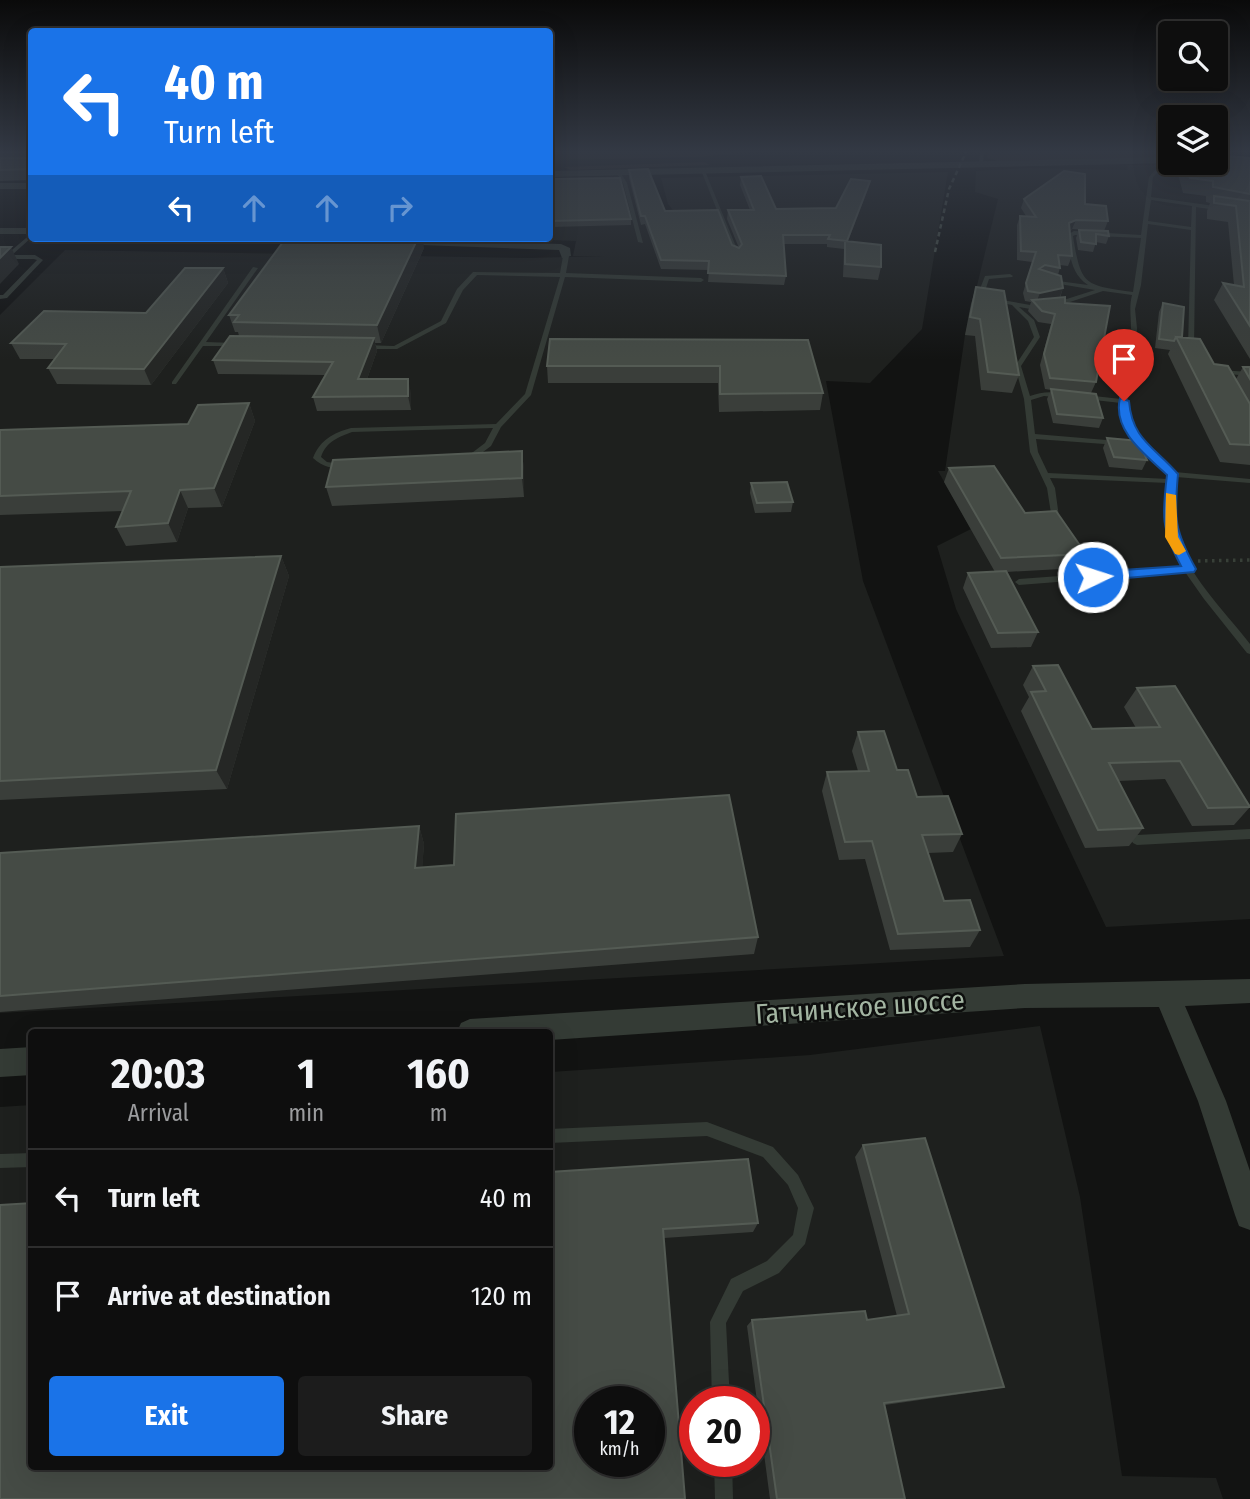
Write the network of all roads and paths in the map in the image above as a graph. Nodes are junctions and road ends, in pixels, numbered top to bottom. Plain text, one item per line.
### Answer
1 (635, 220) edge
2 (723, 220) edge
3 (1194, 220) edge
4 (1146, 222) joint
5 (1194, 229) junction
6 (0, 231) edge
7 (28, 232) edge
8 (28, 236) edge
9 (1144, 237) junction
10 (386, 242) edge
11 (641, 242) dead end
12 (737, 253) edge
13 (566, 256) joint
14 (4, 257) edge
15 (255, 268) dead end
16 (563, 275) junction
17 (1010, 276) dead end
18 (701, 279) dead end
19 (1041, 280) edge
20 (1101, 290) junction
21 (1135, 294) junction
22 (0, 297) edge
23 (1015, 306) junction
24 (203, 344) junction
25 (244, 345) edge
26 (354, 347) edge
27 (1196, 356) edge
28 (1250, 374) edge
29 (174, 383) dead end
30 (1225, 383) edge
31 (1027, 399) junction
32 (1124, 401) junction
33 (498, 426) junction
34 (1032, 436) junction
35 (1142, 445) junction
36 (459, 465) edge
37 (349, 467) edge
38 (1045, 475) junction
39 (1172, 477) junction
40 (1250, 481) edge
41 (1062, 533) edge
42 (1070, 544) edge
43 (1250, 560) edge
44 (1187, 566) junction
45 (1093, 577) junction
46 (1019, 582) dead end
47 (1250, 651) edge
48 (1250, 834) edge
49 (1138, 840) edge
50 (1250, 991) edge
51 (1167, 995) junction
52 (516, 1029) edge
53 (28, 1061) edge
54 (0, 1063) edge
55 (553, 1136) edge
56 (28, 1160) edge
57 (0, 1161) edge
58 (1250, 1215) edge
59 (720, 1386) edge
60 (723, 1477) edge
61 (724, 1499) edge

1 - 11 lane
2 - 12 lane
3 - 5 lane
4 - 5 lane
4 - 9 lane
5 - 27 lane
6 - 7 street
8 - 14 lane
9 - 20 lane
9 - 21 lane
10 - 13 street
13 - 16 lane
14 - 22 lane
15 - 24 lane
16 - 18 lane
16 - 26 lane
16 - 33 lane
17 - 23 lane
19 - 20 lane
20 - 21 lane
20 - 23 lane
21 - 32 lane
23 - 31 lane
24 - 25 lane
24 - 29 lane
28 - 30 lane
31 - 32 lane
31 - 34 lane
32 - 35 lane
33 - 36 lane
33 - 37 lane
34 - 35 lane
34 - 38 lane
35 - 39 lane
38 - 39 lane
38 - 41 lane
39 - 40 lane
39 - 44 lane
42 - 45 lane
43 - 44 path
44 - 45 lane
44 - 47 lane
45 - 46 lane
48 - 49 lane
50 - 51 street, Гатчинское шоссе
51 - 52 street, Гатчинское шоссе
51 - 58 street
53 - 54 street
55 - 59 lane
56 - 57 lane
60 - 61 lane

